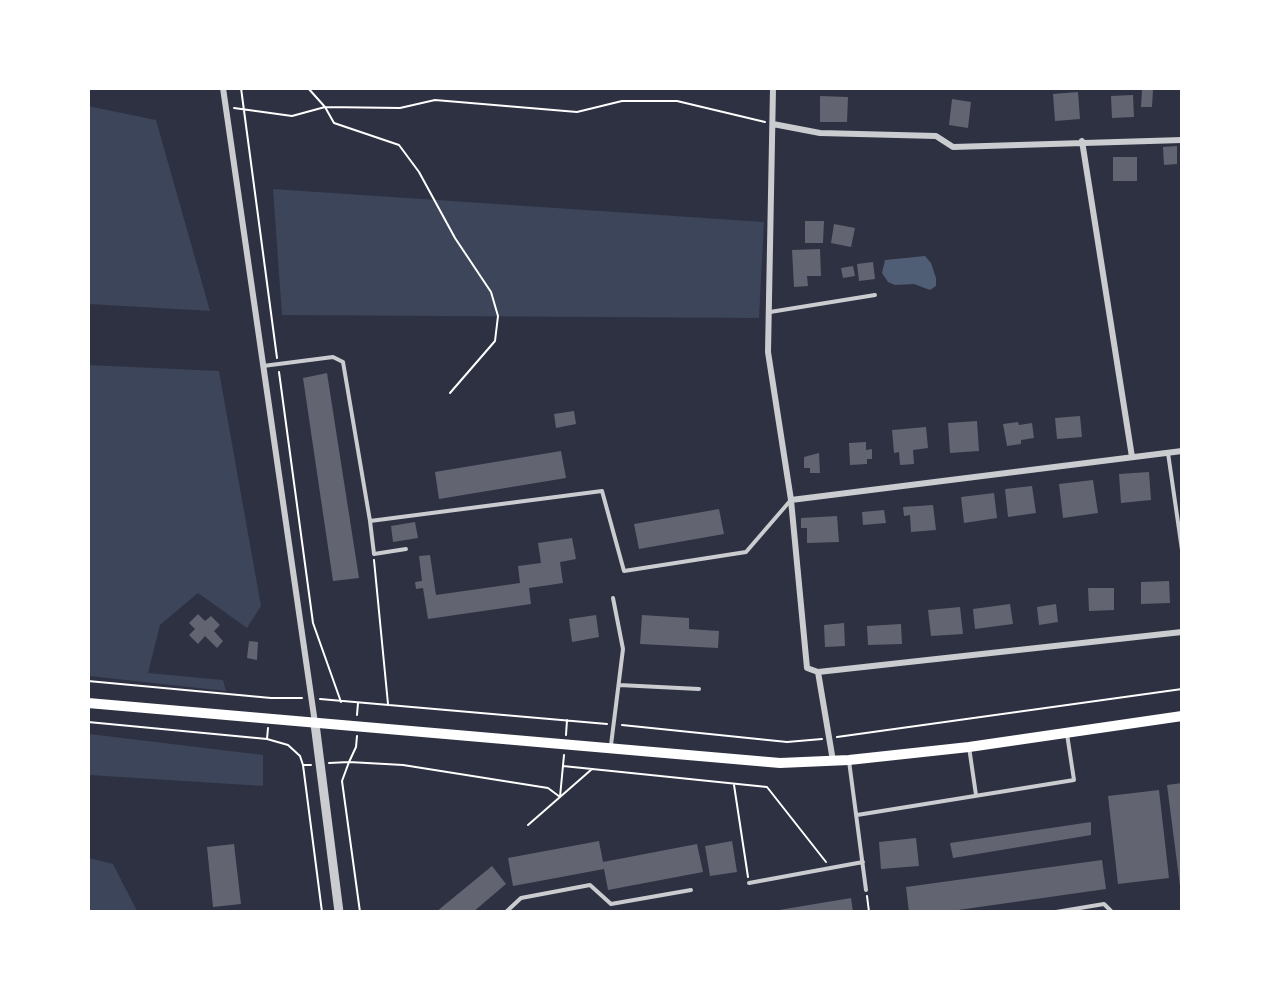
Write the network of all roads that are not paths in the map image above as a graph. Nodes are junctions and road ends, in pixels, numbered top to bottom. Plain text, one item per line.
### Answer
1 (223, 88) edge
2 (773, 88) edge
3 (773, 124) junction
4 (1182, 140) edge
5 (1082, 141) junction
6 (875, 295) dead end
7 (770, 312) junction
8 (262, 366) junction
9 (1182, 451) edge
10 (1168, 453) junction
11 (1132, 457) junction
12 (791, 500) junction
13 (369, 521) junction
14 (406, 549) dead end
15 (1182, 550) edge
16 (613, 598) dead end
17 (1182, 632) edge
18 (818, 672) junction
19 (619, 685) junction
20 (699, 689) dead end
21 (88, 703) edge
22 (1182, 716) edge
23 (315, 724) junction
24 (1067, 733) junction
25 (969, 747) junction
26 (611, 749) junction
27 (849, 760) junction
28 (833, 761) junction
29 (976, 795) junction
30 (857, 815) junction
31 (863, 862) junction
32 (749, 883) road end
33 (691, 890) dead end
34 (866, 890) road end
35 (339, 912) edge
36 (506, 912) edge
37 (1056, 912) edge
38 (1112, 912) edge

1 - 8 street
2 - 3 street
3 - 5 street
3 - 7 street
4 - 5 street
5 - 11 street
6 - 7 lane
7 - 12 street
8 - 13 lane
8 - 23 street
9 - 10 street
10 - 11 street
10 - 15 lane
11 - 12 street
12 - 13 lane
12 - 18 street
13 - 14 lane
16 - 19 lane
17 - 18 street
18 - 28 street
19 - 20 lane
19 - 26 lane
21 - 23 main road
22 - 24 main road
23 - 26 main road
23 - 35 street
24 - 25 main road
24 - 29 lane
25 - 27 main road
25 - 29 lane
26 - 28 main road
27 - 28 main road
27 - 30 lane
29 - 30 lane
30 - 31 lane
31 - 32 lane
31 - 34 lane
33 - 36 lane
37 - 38 lane

